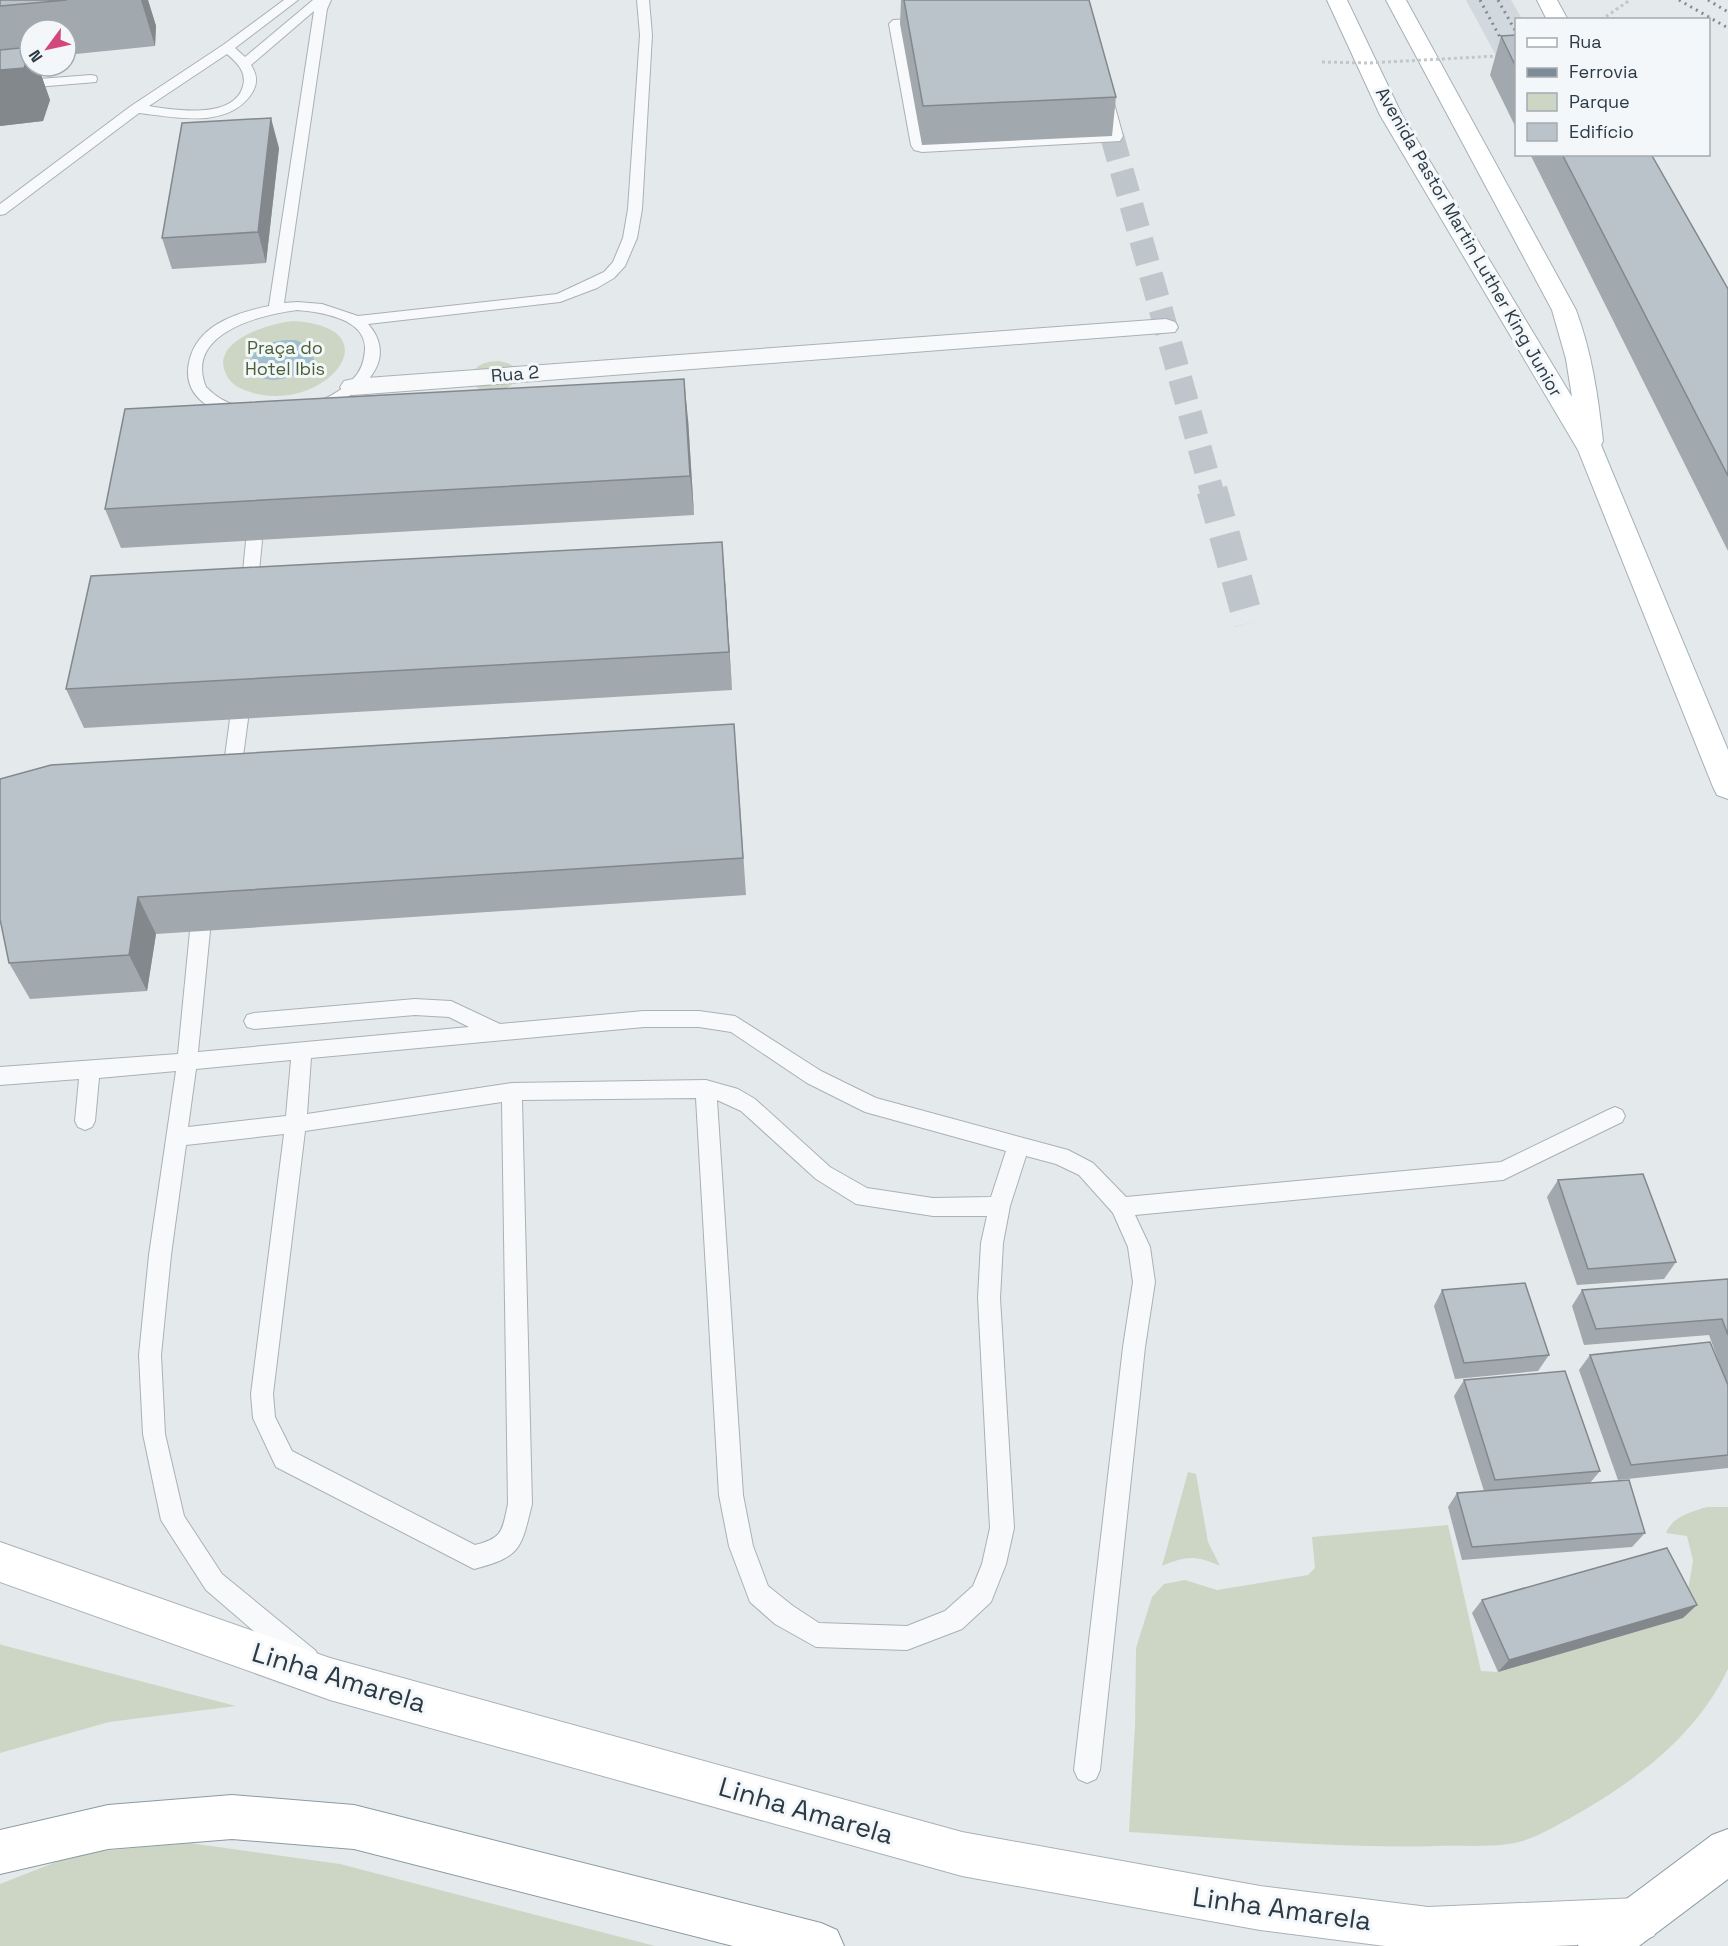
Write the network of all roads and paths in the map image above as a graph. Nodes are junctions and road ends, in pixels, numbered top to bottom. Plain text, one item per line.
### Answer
1 (292, 0) edge
2 (320, 0) edge
3 (325, 0) edge
4 (643, 0) edge
5 (1337, 0) edge
6 (1396, 0) edge
7 (1547, 0) edge
8 (1630, 0) edge
9 (1557, 18) edge
10 (1604, 18) edge
11 (227, 48) junction
12 (1505, 56) edge
13 (1322, 62) dead end
14 (246, 63) junction
15 (91, 79) dead end
16 (0, 86) edge
17 (136, 109) junction
18 (922, 146) joint
19 (0, 211) edge
20 (276, 308) junction
21 (356, 321) junction
22 (1166, 327) dead end
23 (353, 387) junction
24 (265, 416) junction
25 (268, 433) edge
26 (1591, 450) junction
27 (254, 541) edge
28 (248, 607) edge
29 (239, 719) edge
30 (1728, 787) edge
31 (229, 793) edge
32 (200, 931) edge
33 (254, 1021) dead end
34 (500, 1033) junction
35 (302, 1051) junction
36 (187, 1061) junction
37 (90, 1070) junction
38 (0, 1076) edge
39 (706, 1089) junction
40 (512, 1092) junction
41 (1615, 1116) dead end
42 (85, 1120) dead end
43 (296, 1124) junction
44 (178, 1137) junction
45 (1019, 1144) junction
46 (999, 1206) junction
47 (1120, 1208) junction
48 (0, 1562) edge
49 (330, 1679) junction
50 (1087, 1770) dead end
51 (1728, 1851) edge
52 (0, 1852) edge
53 (1638, 1920) junction
54 (821, 1946) edge
55 (1601, 1946) edge

1 - 11 lane
2 - 14 lane
3 - 20 lane
4 - 21 lane
5 - 26 main road, Avenida Pastor Martin Luther King Junior
6 - 26 main road, Avenida Pastor Martin Luther King Junior
7 - 9 main road
8 - 10 path
11 - 14 lane
11 - 17 lane
12 - 13 path, bridge
14 - 17 lane
15 - 16 lane
17 - 19 lane
18 - 18 street
20 - 21 lane
20 - 24 lane
21 - 23 lane
22 - 23 street, Rua 2
23 - 24 lane
24 - 25 lane
26 - 30 main road, Avenida Pastor Martin Luther King Junior
27 - 28 lane
29 - 31 lane
32 - 36 lane
33 - 34 lane
34 - 35 lane
34 - 45 lane
35 - 36 lane
35 - 43 lane
36 - 37 lane
36 - 44 lane
37 - 38 lane
37 - 42 lane
39 - 40 lane
39 - 46 lane
39 - 46 lane
40 - 43 lane
40 - 43 lane
41 - 47 lane
43 - 44 lane
44 - 49 lane
45 - 46 lane
45 - 47 lane
47 - 50 lane
48 - 49 main road, Linha Amarela
49 - 53 main road, Linha Amarela
51 - 53 main road
52 - 54 main road
53 - 55 main road

